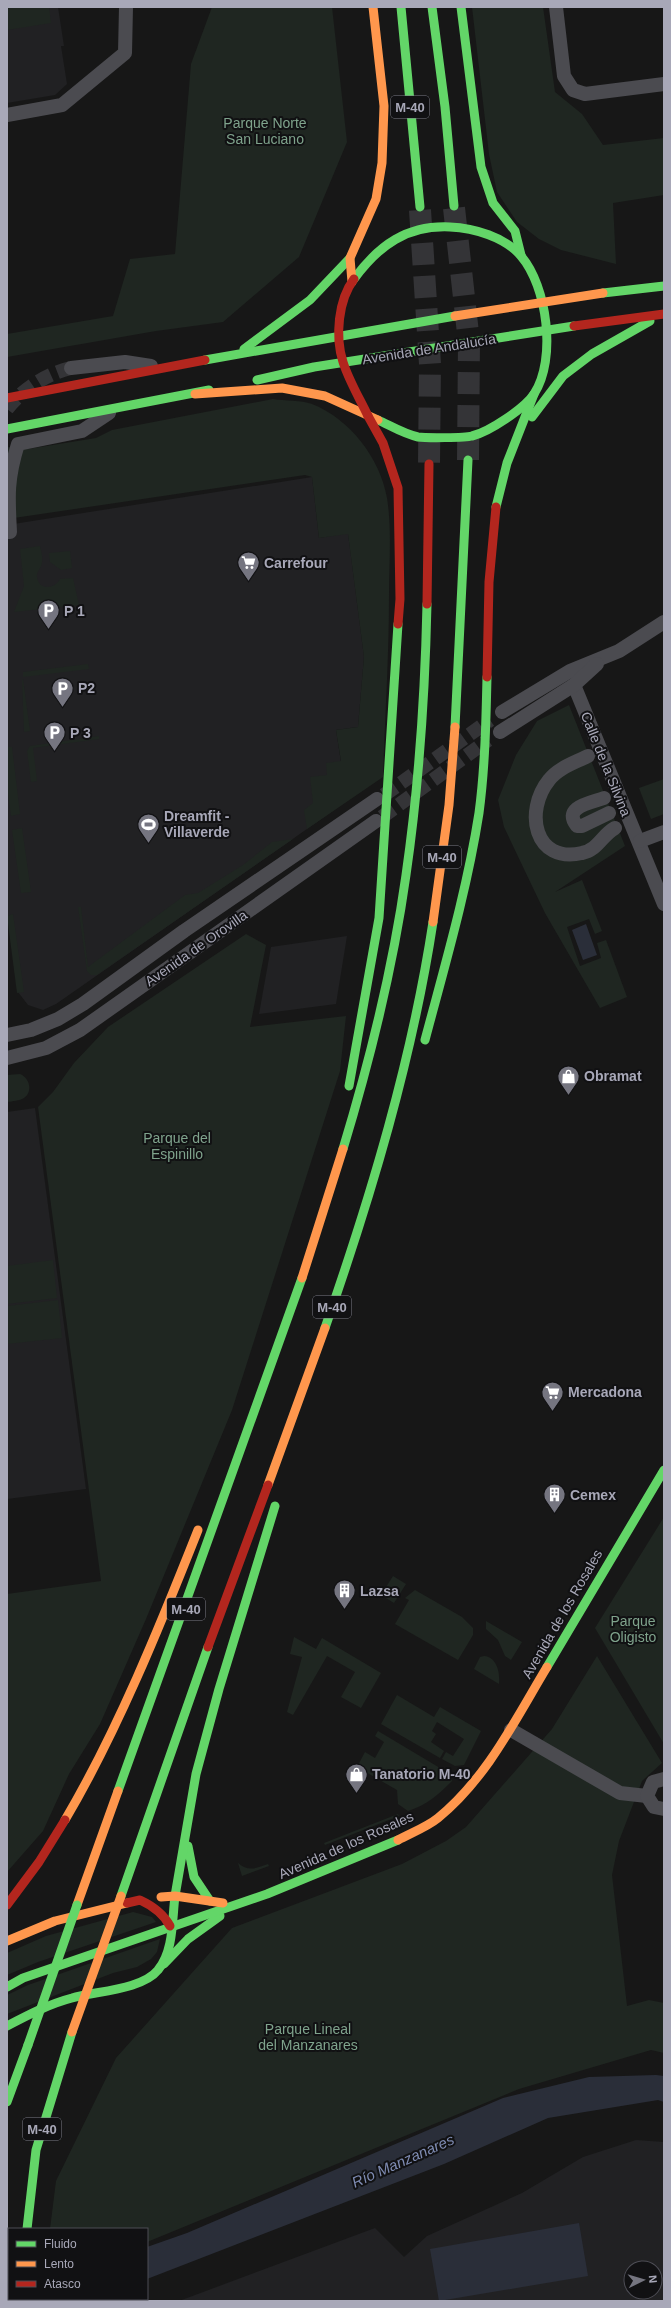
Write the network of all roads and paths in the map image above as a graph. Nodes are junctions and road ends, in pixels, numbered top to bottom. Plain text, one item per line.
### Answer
1 (126, 7) edge
2 (373, 7) edge
3 (401, 7) edge
4 (432, 7) edge
5 (462, 7) edge
6 (556, 7) edge
7 (664, 84) edge
8 (7, 115) edge
9 (454, 206) tunnel mouth
10 (420, 207) tunnel mouth
11 (521, 255) junction
12 (350, 258) junction
13 (352, 282) junction
14 (664, 286) edge
15 (542, 301) junction
16 (662, 315) edge
17 (548, 330) junction
18 (339, 334) junction
19 (238, 353) junction
20 (343, 362) junction
21 (71, 368) tunnel mouth
22 (163, 369) junction
23 (196, 394) junction
24 (534, 394) junction
25 (7, 398) edge
26 (115, 409) junction
27 (368, 416) junction
28 (7, 429) edge
29 (520, 433) junction
30 (468, 460) tunnel mouth
31 (429, 464) tunnel mouth
32 (8, 532) edge
33 (664, 622) edge
34 (604, 658) junction
35 (574, 685) junction
36 (502, 712) tunnel mouth
37 (500, 732) tunnel mouth
38 (588, 756) dead end
39 (604, 798) dead end
40 (377, 799) tunnel mouth
41 (609, 812) dead end
42 (376, 821) tunnel mouth
43 (615, 828) dead end
44 (664, 832) edge
45 (640, 841) junction
46 (664, 904) edge
47 (7, 1035) edge
48 (423, 1047) dead end
49 (7, 1058) edge
50 (388, 1165) dead end
51 (328, 1205) junction
52 (353, 1244) junction
53 (291, 1312) junction
54 (311, 1369) junction
55 (299, 1428) dead end
56 (227, 1459) dead end
57 (664, 1470) edge
58 (278, 1495) dead end
59 (203, 1518) dead end
60 (511, 1730) junction
61 (664, 1779) edge
62 (648, 1796) junction
63 (664, 1809) edge
64 (187, 1825) junction
65 (174, 1896) junction
66 (140, 1900) junction
67 (210, 1901) junction
68 (7, 1904) edge
69 (236, 1905) junction
70 (170, 1926) junction
71 (7, 1941) edge
72 (157, 1971) junction
73 (7, 1987) edge
74 (7, 2026) edge
75 (7, 2102) edge
76 (27, 2228) edge

1 - 8 street
2 - 12 main road
3 - 10 main road, M-40
4 - 9 main road, M-40
5 - 11 main road
6 - 7 street
11 - 13 main road
11 - 15 main road
12 - 13 main road
12 - 19 main road, Avenida de Andalucía
13 - 18 main road
14 - 15 main road, Avenida de Andalucía
15 - 17 main road
15 - 18 main road, Avenida de Andalucía
16 - 17 main road, Avenida de Andalucía
16 - 29 main road
17 - 20 main road, Avenida de Andalucía
17 - 24 main road
18 - 19 main road, Avenida de Andalucía
18 - 20 main road
19 - 22 main road, Avenida de Andalucía
20 - 23 main road, Avenida de Andalucía
20 - 27 main road
21 - 22 street, Avenida de Andalucía
22 - 25 main road, Avenida de Andalucía
23 - 26 main road, Avenida de Andalucía
23 - 27 main road, Avenida de Andalucía
24 - 27 main road, Avenida de Andalucía
24 - 29 main road
26 - 28 main road, Avenida de Andalucía
26 - 32 street, Avenida de Andalucía
27 - 51 main road
29 - 48 main road
30 - 52 main road, M-40
31 - 51 main road, M-40
33 - 34 street
34 - 35 street
34 - 36 street
35 - 37 street
35 - 45 street, Calle de la Silvina
38 - 43 street
39 - 41 street
40 - 47 street, Avenida de Orovilla
42 - 49 street, Avenida de Orovilla
44 - 45 street
45 - 46 street, Calle de la Silvina
50 - 52 main road
51 - 53 main road, M-40
52 - 54 main road, M-40
53 - 56 main road
53 - 75 main road, M-40, bridge
54 - 55 main road
54 - 76 main road, M-40, bridge
57 - 60 main road, Avenida de los Rosales
58 - 64 main road
59 - 68 main road
60 - 62 street
60 - 69 main road, Avenida de los Rosales
61 - 62 street
62 - 63 street
64 - 65 main road
64 - 67 main road
65 - 66 main road
65 - 67 main road
65 - 70 main road
66 - 70 main road
66 - 71 main road
67 - 69 main road
69 - 70 main road, Avenida de los Rosales
69 - 72 main road
70 - 72 main road
70 - 73 main road, Avenida de los Rosales
72 - 74 main road

